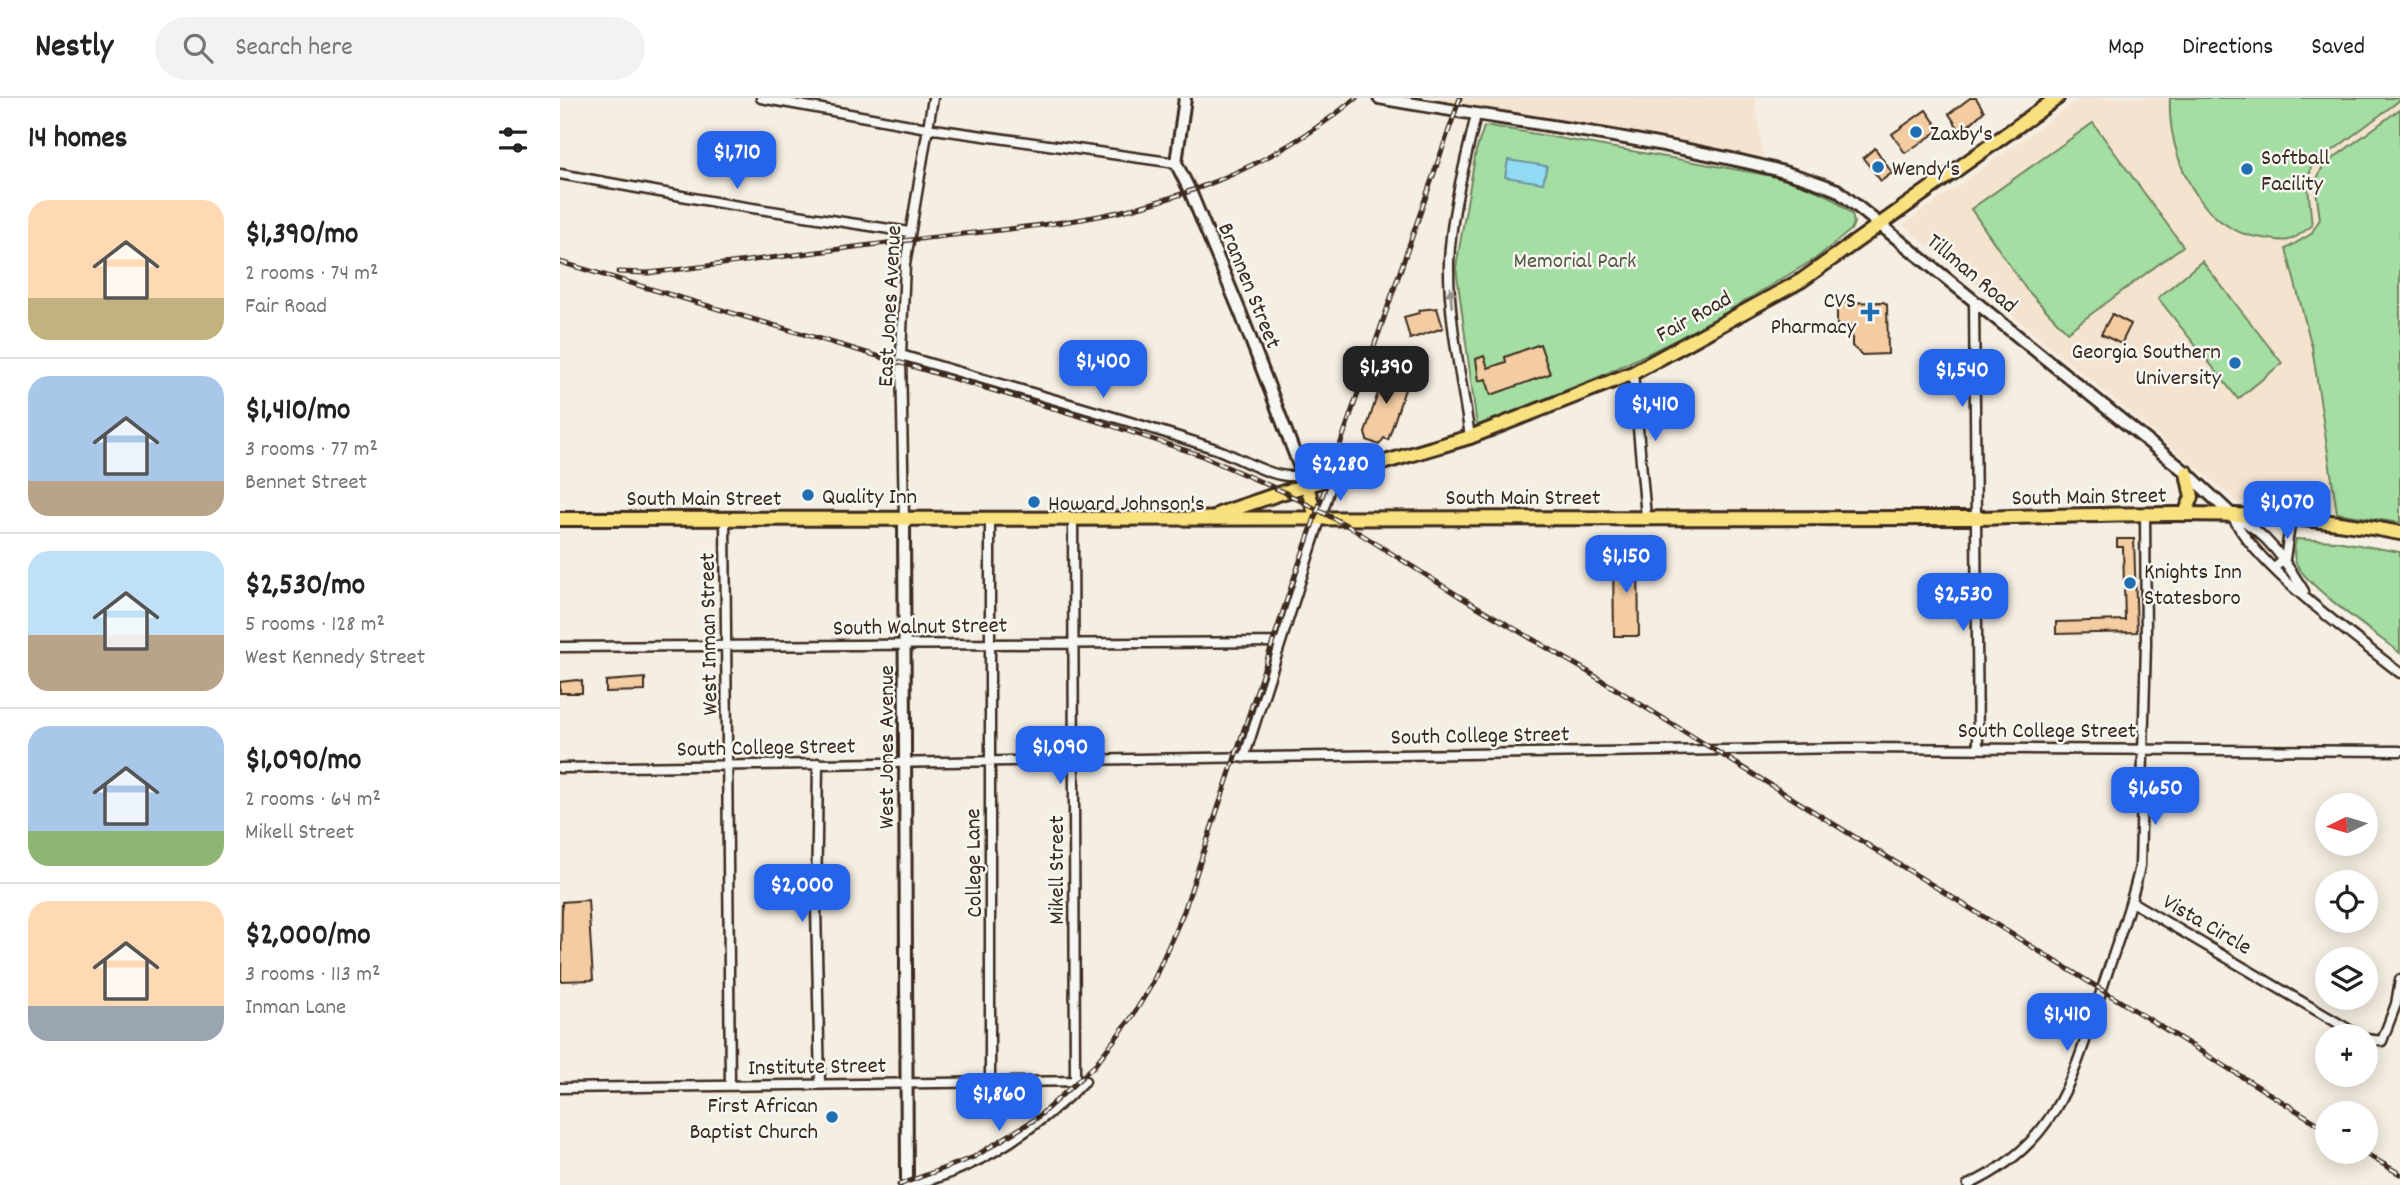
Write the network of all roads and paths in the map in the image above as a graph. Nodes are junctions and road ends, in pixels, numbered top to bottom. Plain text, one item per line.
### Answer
1 (761, 98) edge
2 (933, 98) edge
3 (1185, 98) edge
4 (1379, 98) edge
5 (2057, 98) edge
6 (1476, 115) junction
7 (928, 128) junction
8 (1176, 163) junction
9 (560, 173) edge
10 (1881, 223) junction
11 (909, 232) junction
12 (1974, 300) junction
13 (901, 355) junction
14 (1633, 373) junction
15 (1470, 437) junction
16 (2187, 473) junction
17 (1333, 479) junction
18 (1305, 480) junction
19 (2185, 514) junction
20 (2145, 515) junction
21 (2232, 515) junction
22 (1209, 517) junction
23 (1318, 517) junction
24 (1646, 517) junction
25 (725, 518) junction
26 (1977, 518) junction
27 (560, 519) edge
28 (904, 519) junction
29 (990, 519) junction
30 (1073, 519) junction
31 (2291, 519) junction
32 (2400, 533) edge
33 (2285, 559) junction
34 (2274, 568) junction
35 (2309, 600) junction
36 (1280, 642) junction
37 (990, 643) junction
38 (1073, 643) junction
39 (905, 644) junction
40 (727, 646) junction
41 (560, 647) edge
42 (2400, 673) edge
43 (1978, 747) junction
44 (2144, 748) junction
45 (2400, 751) edge
46 (1244, 758) junction
47 (1074, 761) junction
48 (990, 762) junction
49 (818, 763) junction
50 (906, 763) junction
51 (728, 766) junction
52 (560, 768) edge
53 (2132, 902) junction
54 (2400, 979) edge
55 (2340, 1024) edge
56 (2378, 1040) edge
57 (990, 1081) junction
58 (1075, 1081) junction
59 (906, 1083) junction
60 (820, 1084) junction
61 (730, 1085) junction
62 (560, 1088) edge
63 (910, 1185) edge
64 (1968, 1185) edge

1 - 7 street
2 - 7 street, East Jones Avenue
3 - 8 street
4 - 6 street, Tillman Road
5 - 10 main road, Fair Road
6 - 10 street, Tillman Road
15 -> 6 street
7 - 8 street
7 - 11 street, East Jones Avenue
8 - 18 street, Brannen Street
9 - 11 street
10 - 12 street, Tillman Road
10 - 14 main road, Fair Road
11 - 13 street, East Jones Avenue
12 - 16 street, Tillman Road
12 - 26 street
13 - 18 street
13 - 28 street, East Jones Avenue
14 - 15 main road, Fair Road
14 - 24 street
15 - 17 main road, Fair Road
16 - 19 main road
16 - 21 street, Tillman Road
17 - 18 main road, Fair Road
17 - 23 street
18 - 22 main road, Fair Road
18 - 23 main road
19 - 20 main road, South Main Street
19 - 21 main road, South Main Street
20 - 26 main road, South Main Street
20 - 44 street, Vista Circle
21 - 31 main road, South Main Street
21 - 33 street, Tillman Road
21 - 34 street, Tillman Road
22 - 23 main road, South Main Street
22 - 30 main road, South Main Street
23 - 24 main road, South Main Street
23 - 36 street
24 - 26 main road, South Main Street
25 - 27 main road, South Main Street
25 - 28 main road, South Main Street
25 - 40 street, West Inman Street
26 - 43 street
28 - 29 main road, South Main Street
28 - 39 street, West Jones Avenue
29 - 30 main road, South Main Street
29 - 37 street, College Lane
30 - 38 street, Mikell Street
31 - 32 main road, South Main Street
31 - 33 street
33 - 34 street
33 - 35 street, Tillman Road
34 - 35 street, Tillman Road
35 - 42 street, Tillman Road
36 - 38 street, South Walnut Street
36 - 46 street
37 - 38 street, South Walnut Street
37 - 39 street, South Walnut Street
37 - 48 street, College Lane
38 - 47 street, Mikell Street
39 - 40 street, South Walnut Street
39 - 50 street, West Jones Avenue
40 - 41 street, South Walnut Street
40 - 51 street, West Inman Street
43 - 44 street, South College Street
43 - 46 street, South College Street
44 - 45 street, South College Street
44 - 53 street, Vista Circle
46 - 47 street, South College Street
47 - 48 street, South College Street
47 - 58 street, Mikell Street
48 - 50 street, South College Street
48 - 57 street, College Lane
49 - 50 street, South College Street
49 - 51 street, South College Street
49 - 60 street
50 - 59 street, West Jones Avenue
51 - 52 street, South College Street
51 - 61 street, West Inman Street
53 - 55 street, Vista Circle
53 - 64 street
54 - 56 street
57 - 58 street, Institute Street
57 - 59 street, Institute Street
58 - 63 street, Institute Street
59 - 60 street, Institute Street
59 - 63 street, West Jones Avenue
60 - 61 street, Institute Street
61 - 62 street, Institute Street

